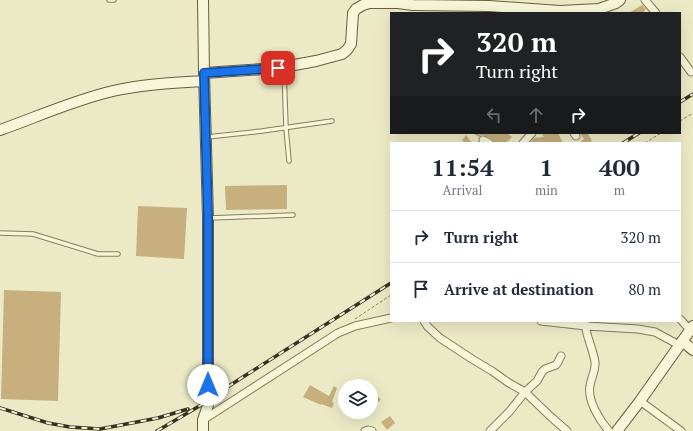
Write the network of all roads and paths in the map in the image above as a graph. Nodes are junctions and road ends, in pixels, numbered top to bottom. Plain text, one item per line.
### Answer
1 (109, 0) edge
2 (114, 0) edge
3 (203, 0) edge
4 (620, 0) edge
5 (645, 0) edge
6 (398, 1) edge
7 (490, 5) edge
8 (413, 9) edge
9 (560, 12) edge
10 (655, 12) edge
11 (681, 59) edge
12 (284, 67) junction
13 (691, 72) dead end
14 (204, 77) junction
15 (693, 113) edge
16 (681, 120) edge
17 (332, 121) dead end
18 (286, 128) junction
19 (0, 130) edge
20 (531, 134) edge
21 (659, 134) edge
22 (206, 137) junction
23 (524, 142) edge
24 (647, 142) edge
25 (289, 160) dead end
26 (293, 215) dead end
27 (208, 218) junction
28 (0, 233) edge
29 (118, 254) dead end
30 (390, 296) edge
31 (390, 318) edge
32 (354, 320) dead end
33 (681, 320) edge
34 (425, 322) edge
35 (563, 322) edge
36 (585, 323) edge
37 (692, 328) edge
38 (681, 343) junction
39 (693, 350) edge
40 (561, 356) dead end
41 (525, 392) junction
42 (640, 401) junction
43 (203, 420) junction
44 (203, 431) edge
45 (365, 431) edge
46 (372, 431) edge
47 (490, 431) edge
48 (567, 431) edge
49 (609, 431) edge
50 (617, 431) edge
51 (681, 431) edge

1 - 2 lane
3 - 14 street
4 - 9 street
5 - 10 street
6 - 8 street
6 - 12 street
7 - 8 street
7 - 9 street
11 - 13 street
12 - 14 street
12 - 18 lane
14 - 19 street
14 - 22 street
15 - 16 path
17 - 18 lane
18 - 22 lane
18 - 25 lane
20 - 23 street
21 - 24 path
22 - 27 street
26 - 27 lane
27 - 43 street
28 - 29 lane
30 - 32 path
31 - 43 street
33 - 37 street
34 - 41 street
35 - 36 street
36 - 38 street
36 - 49 street
37 - 38 street
38 - 39 street
38 - 42 street
40 - 41 street
41 - 47 street
41 - 48 street
42 - 50 street
42 - 51 street
43 - 44 street
45 - 46 street

